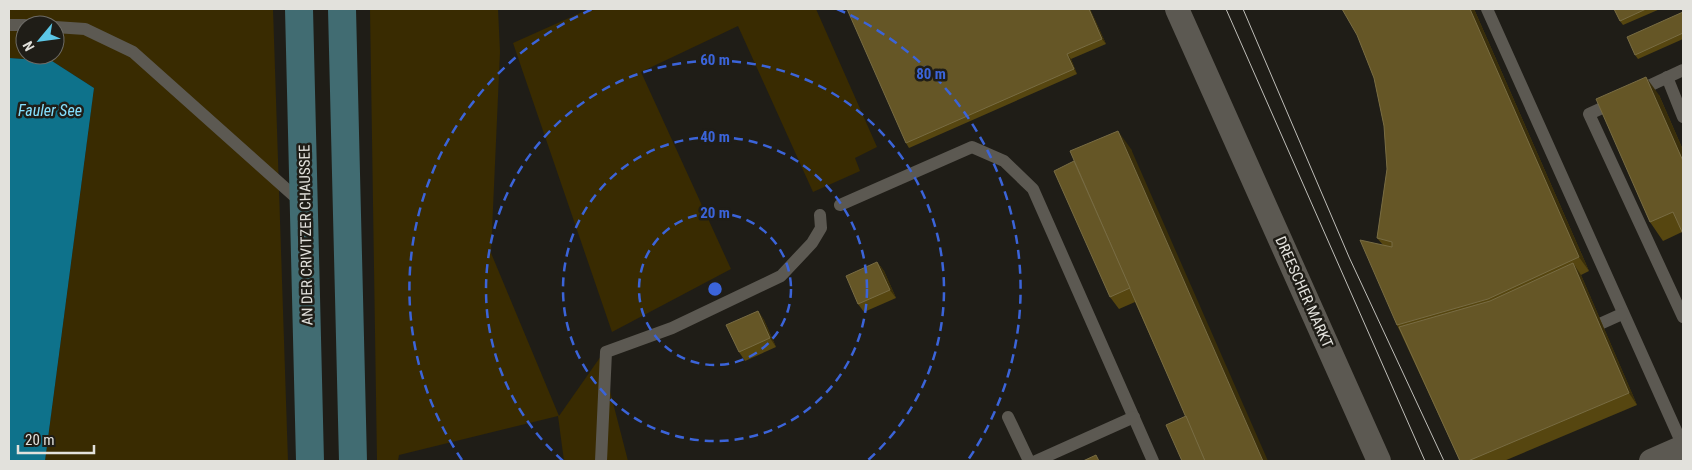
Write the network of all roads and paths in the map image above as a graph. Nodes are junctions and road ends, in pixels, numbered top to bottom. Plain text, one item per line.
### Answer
1 (299, 9) edge
2 (342, 9) edge
3 (1177, 9) edge
4 (1486, 9) edge
5 (65, 28) edge
6 (1683, 70) edge
7 (1667, 77) junction
8 (1683, 118) edge
9 (840, 205) dead end
10 (306, 206) junction
11 (820, 215) dead end
12 (1622, 314) junction
13 (1683, 316) edge
14 (1602, 323) dead end
15 (1008, 417) dead end
16 (1134, 417) junction
17 (1683, 446) edge
18 (310, 461) edge
19 (353, 461) edge
20 (601, 461) edge
21 (1029, 461) edge
22 (1036, 461) edge
23 (1153, 461) edge
24 (1379, 461) edge
25 (1651, 461) edge

1 - 10 street, AN DER CRIVITZER CHAUSSEE
2 - 19 street
3 - 24 street, DREESCHER MARKT
4 - 12 lane
5 - 10 lane
6 - 7 lane
7 - 8 lane
7 - 13 lane
9 - 16 lane
10 - 18 street, AN DER CRIVITZER CHAUSSEE
11 - 20 lane
12 - 14 lane
12 - 17 lane
15 - 21 lane
16 - 22 lane
16 - 23 lane
17 - 25 street

